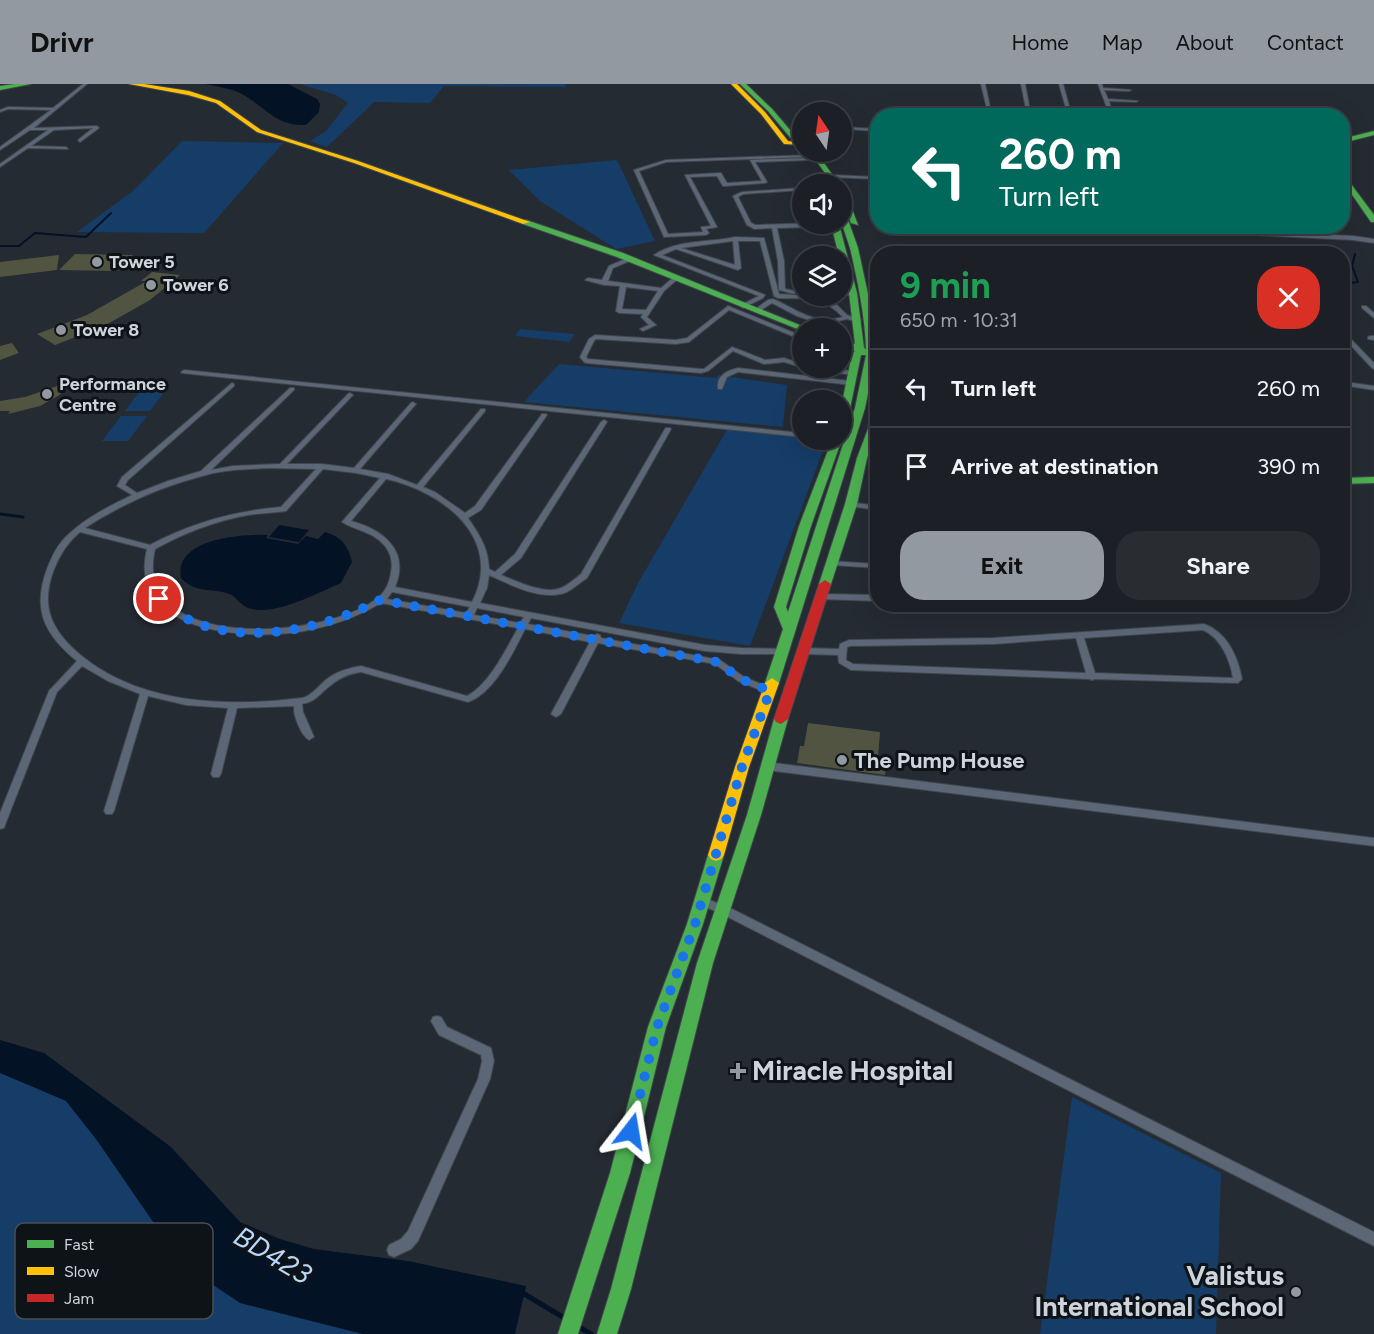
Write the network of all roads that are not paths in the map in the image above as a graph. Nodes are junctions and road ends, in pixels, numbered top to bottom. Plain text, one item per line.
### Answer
1 (28, 84) edge
2 (132, 84) edge
3 (734, 84) edge
4 (743, 84) edge
5 (753, 84) edge
6 (983, 84) edge
7 (1023, 84) edge
8 (1060, 84) edge
9 (83, 85) edge
10 (1101, 86) edge
11 (0, 88) edge
12 (1130, 90) dead end
13 (765, 100) junction
14 (1107, 100) junction
15 (1136, 101) dead end
16 (988, 108) edge
17 (1028, 108) edge
18 (1068, 108) edge
19 (1111, 108) edge
20 (46, 109) junction
21 (53, 109) junction
22 (0, 111) edge
23 (52, 128) junction
24 (29, 129) junction
25 (792, 130) edge
26 (852, 131) edge
27 (870, 132) edge
28 (1373, 134) edge
29 (1350, 139) edge
30 (80, 141) dead end
31 (803, 142) edge
32 (792, 143) edge
33 (27, 147) junction
34 (66, 148) dead end
35 (0, 149) edge
36 (0, 166) edge
37 (870, 179) edge
38 (852, 180) edge
39 (1350, 186) edge
40 (792, 190) edge
41 (852, 217) edge
42 (1374, 220) edge
43 (792, 228) edge
44 (775, 229) junction
45 (840, 234) edge
46 (1268, 234) edge
47 (735, 239) junction
48 (1374, 241) edge
49 (675, 248) junction
50 (628, 260) junction
51 (870, 266) edge
52 (674, 279) junction
53 (588, 280) dead end
54 (604, 283) junction
55 (623, 286) junction
56 (662, 290) junction
57 (792, 291) edge
58 (774, 298) junction
59 (747, 304) junction
60 (1364, 307) dead end
61 (647, 312) junction
62 (1374, 316) edge
63 (808, 318) edge
64 (850, 318) edge
65 (852, 321) edge
66 (792, 323) edge
67 (643, 329) dead end
68 (792, 329) edge
69 (1350, 342) edge
70 (852, 348) edge
71 (852, 351) edge
72 (869, 356) edge
73 (792, 363) edge
74 (1374, 367) edge
75 (184, 372) dead end
76 (792, 374) edge
77 (852, 378) joint
78 (232, 385) dead end
79 (1350, 385) edge
80 (720, 388) dead end
81 (1372, 388) edge
82 (292, 389) dead end
83 (851, 390) edge
84 (350, 395) dead end
85 (1374, 395) edge
86 (413, 404) dead end
87 (483, 410) dead end
88 (852, 412) edge
89 (544, 415) dead end
90 (604, 422) dead end
91 (852, 426) edge
92 (870, 428) edge
93 (668, 429) dead end
94 (792, 434) edge
95 (870, 440) edge
96 (833, 450) edge
97 (841, 450) edge
98 (284, 464) junction
99 (322, 466) junction
100 (355, 471) junction
101 (202, 474) junction
102 (385, 476) junction
103 (1374, 480) edge
104 (1350, 481) edge
105 (418, 488) junction
106 (138, 496) junction
107 (851, 504) junction
108 (870, 507) edge
109 (464, 517) junction
110 (79, 529) junction
111 (152, 548) junction
112 (832, 563) junction
113 (870, 565) edge
114 (486, 572) junction
115 (496, 576) junction
116 (389, 589) junction
117 (822, 597) junction
118 (870, 598) edge
119 (380, 600) junction
120 (476, 603) junction
121 (529, 615) junction
122 (468, 617) junction
123 (522, 627) junction
124 (600, 630) junction
125 (790, 630) junction
126 (1079, 636) junction
127 (595, 641) junction
128 (783, 651) junction
129 (804, 651) junction
130 (841, 652) junction
131 (80, 663) junction
132 (1092, 677) junction
133 (770, 691) junction
134 (146, 692) junction
135 (297, 701) junction
136 (233, 705) junction
137 (556, 714) dead end
138 (309, 737) dead end
139 (766, 766) junction
140 (216, 774) dead end
141 (109, 811) dead end
142 (0, 825) edge
143 (1374, 842) edge
144 (700, 901) junction
145 (722, 909) junction
146 (437, 1021) dead end
147 (1374, 1239) edge
148 (394, 1250) dead end
149 (568, 1334) edge
150 (607, 1334) edge

1 - 11 main road
2 - 50 main road
3 - 32 main road
4 - 13 main road
5 - 13 main road
6 - 16 street
7 - 17 street
8 - 18 street
9 - 20 street
9 - 21 street
10 - 12 street
10 - 14 street
13 - 25 main road
14 - 15 street
14 - 19 street
20 - 21 street
20 - 22 street
21 - 24 street
23 - 24 street
23 - 30 street
23 - 33 street
24 - 35 street
26 - 27 street
28 - 29 main road
31 - 31 street
33 - 34 street
33 - 36 street
37 - 38 street
39 - 42 main road
40 - 44 street
41 - 51 main road
43 - 44 street
44 - 57 street
45 - 72 main road
46 - 48 street
47 - 49 street
47 - 49 street
47 - 58 street
49 - 59 street
50 - 52 main road
50 - 54 street
52 - 56 street
52 - 59 main road
53 - 54 street
54 - 55 street
55 - 56 street
55 - 61 street
56 - 61 street
58 - 59 street
58 - 59 street
58 - 63 street
58 - 64 street
59 - 66 main road
59 - 68 main road
59 - 73 street
60 - 62 street
61 - 67 street
65 - 72 main road
69 - 74 street
70 - 72 main road
71 - 72 main road
72 - 77 main road
72 - 88 main road
75 - 94 street
76 - 80 street
77 - 83 main road
78 - 106 street
79 - 81 street
81 - 85 street
82 - 101 street
84 - 98 street
86 - 100 street
87 - 105 street
89 - 109 street
90 - 115 street
91 - 92 main road
93 - 115 street
95 - 107 main road
96 - 125 main road
97 - 125 main road
98 - 99 street
98 - 101 street
99 - 100 street
99 - 111 street
100 - 102 street
101 - 106 street
102 - 105 street
102 - 116 street
103 - 104 main road
105 - 109 street
106 - 110 street
107 - 108 street
107 - 112 main road
109 - 114 street
110 - 111 street
110 - 131 street
111 - 119 street
112 - 113 street
112 - 117 main road
114 - 115 street
114 - 120 street
116 - 119 street
116 - 120 street
117 - 118 street
117 - 129 main road
119 - 122 street
120 - 121 street
120 - 122 street
121 - 123 street
121 - 124 street
122 - 123 street
123 - 127 street
123 - 135 street
124 - 127 street
124 - 128 street
125 - 128 main road
126 - 130 street
126 - 132 street
126 - 132 street
127 - 133 street
127 - 137 street
128 - 133 main road
129 - 130 street
129 - 139 main road
130 - 132 street
131 - 134 street
131 - 142 street
133 - 144 main road
134 - 136 street
134 - 141 street
135 - 136 street
135 - 138 street
136 - 140 street
139 - 143 street
139 - 145 main road
144 - 145 street
144 - 149 main road
145 - 147 street
145 - 150 main road
146 - 148 street

